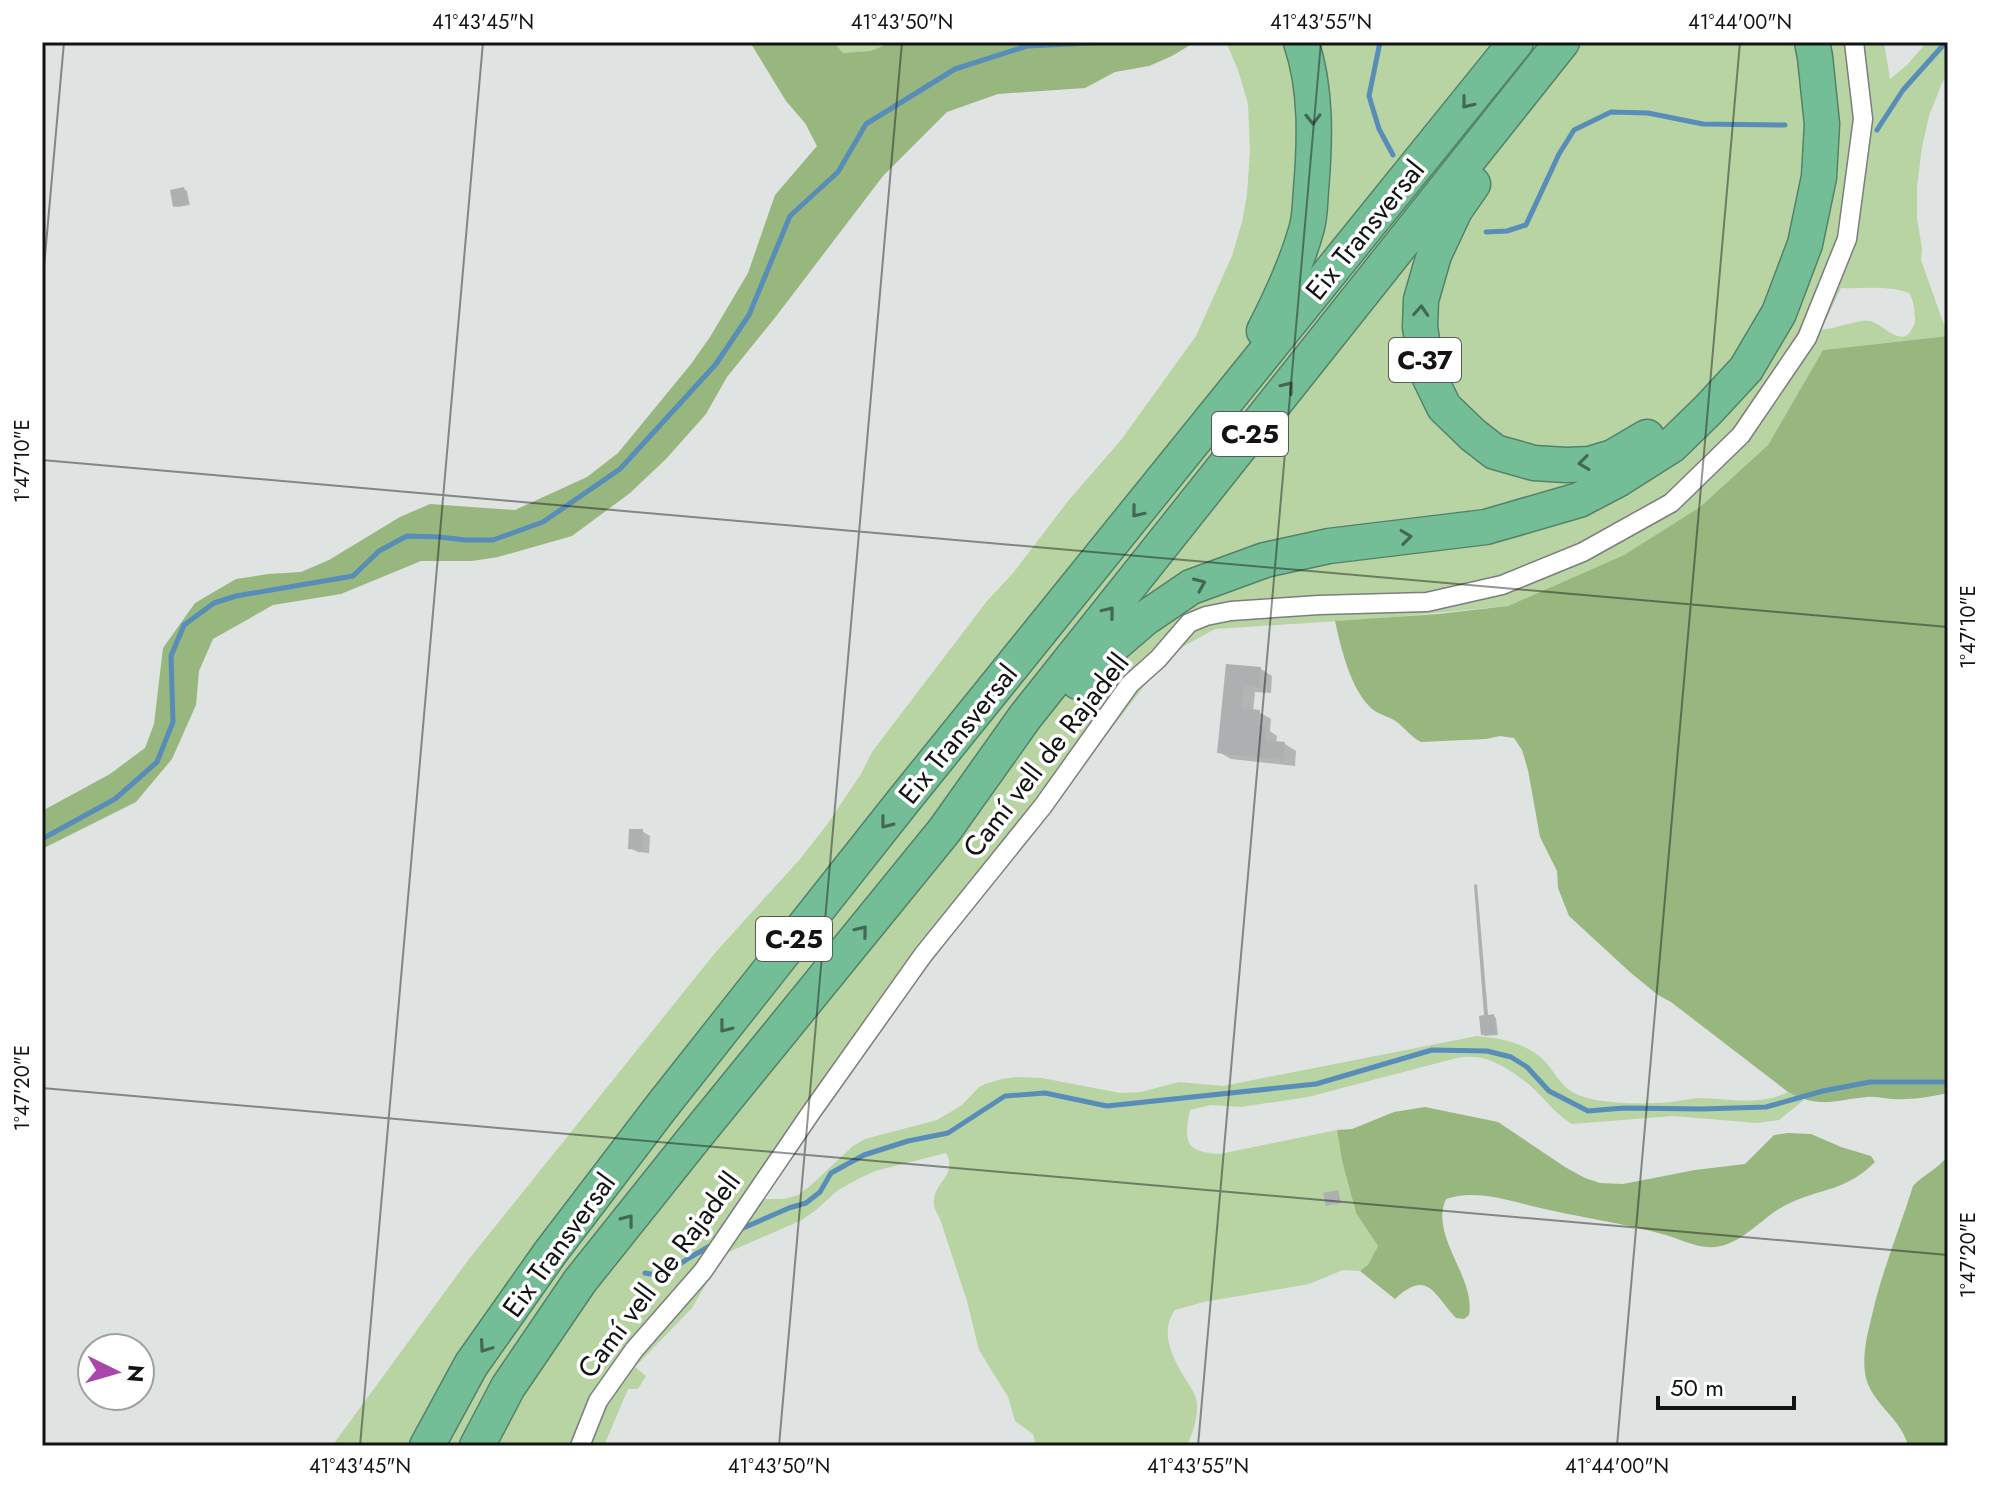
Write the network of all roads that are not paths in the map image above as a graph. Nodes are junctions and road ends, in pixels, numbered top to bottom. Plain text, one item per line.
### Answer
1 (1301, 42) edge
2 (1516, 42) edge
3 (1562, 42) edge
4 (1790, 42) edge
5 (1812, 42) edge
6 (1854, 42) edge
7 (1519, 96) junction
8 (1187, 451) junction
9 (944, 831) junction
10 (427, 1446) edge
11 (477, 1446) edge
12 (580, 1446) edge

1 -> 8 highway
2 -> 8 highway, Eix Transversal / C-25
3 - 7 highway, Eix Transversal / C-25
4 -> 7 highway, C-37
9 -> 5 highway
6 - 12 street, Camí vell de Rajadell
9 -> 7 highway, Eix Transversal / C-25
8 -> 10 highway, Eix Transversal / C-25
11 -> 9 highway, Eix Transversal / C-25

